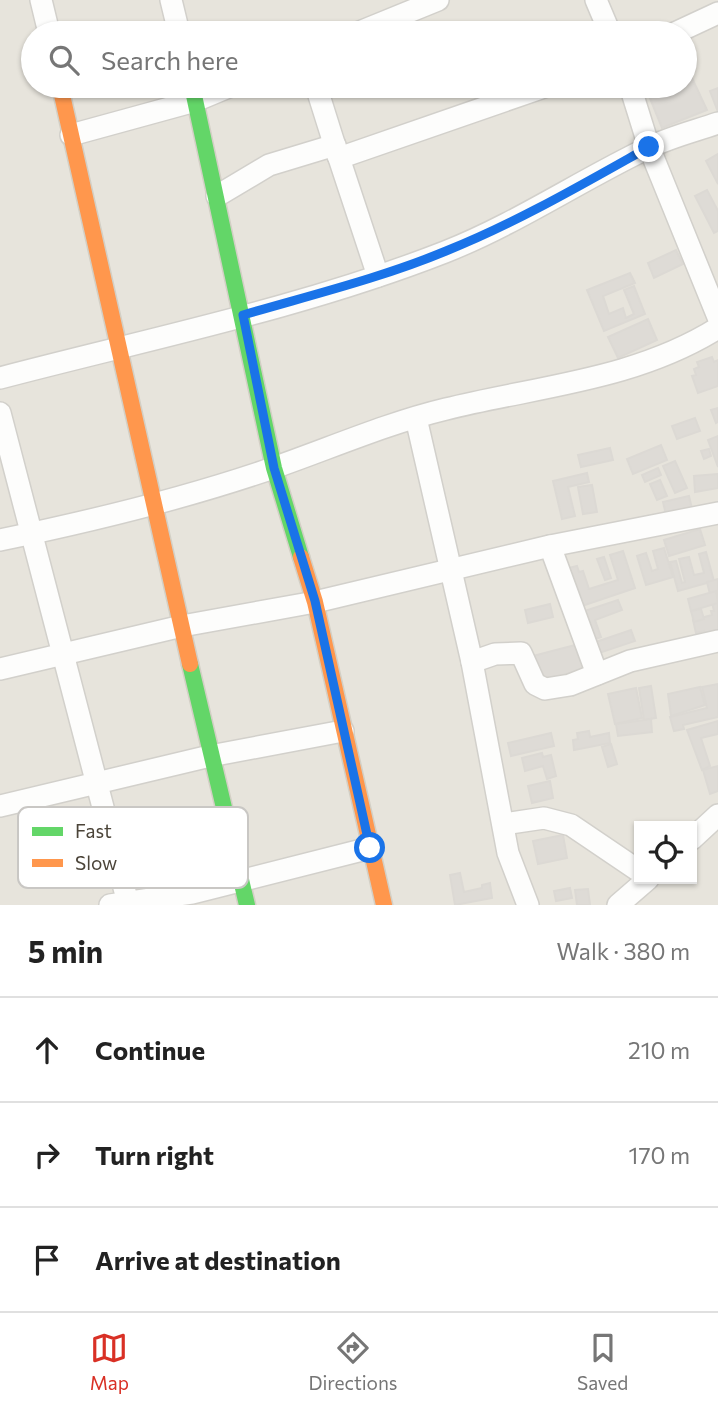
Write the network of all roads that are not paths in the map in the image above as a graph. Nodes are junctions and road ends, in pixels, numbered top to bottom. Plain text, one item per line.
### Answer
1 (41, 0) edge
2 (170, 0) edge
3 (438, 0) edge
4 (596, 0) edge
5 (718, 13) edge
6 (46, 21) edge
7 (176, 21) edge
8 (386, 21) edge
9 (605, 21) edge
10 (697, 23) edge
11 (63, 98) edge
12 (178, 98) edge
13 (194, 98) edge
14 (320, 98) edge
15 (508, 98) edge
16 (634, 98) edge
17 (718, 123) edge
18 (71, 135) junction
19 (649, 147) junction
20 (337, 151) junction
21 (217, 196) junction
22 (378, 276) junction
23 (243, 315) junction
24 (718, 317) edge
25 (718, 328) edge
26 (119, 347) junction
27 (0, 378) edge
28 (0, 414) edge
29 (416, 418) junction
30 (274, 468) junction
31 (152, 503) junction
32 (718, 513) edge
33 (29, 534) junction
34 (0, 540) edge
35 (550, 546) junction
36 (450, 570) junction
37 (315, 601) junction
38 (182, 626) junction
39 (718, 641) edge
40 (63, 654) junction
41 (472, 662) junction
42 (0, 669) edge
43 (597, 674) junction
44 (343, 731) junction
45 (210, 756) junction
46 (98, 781) junction
47 (0, 806) edge
48 (103, 807) edge
49 (223, 807) edge
50 (718, 815) edge
51 (503, 824) junction
52 (697, 834) edge
53 (370, 848) junction
54 (634, 868) edge
55 (248, 878) edge
56 (642, 884) edge
57 (211, 888) edge
58 (120, 904) edge
59 (384, 905) edge
60 (528, 905) edge
61 (618, 905) edge

1 - 6 street
2 - 7 street
3 - 8 street
4 - 9 street
5 - 10 street
11 - 18 street
12 - 18 street
13 - 21 street
14 - 20 street
15 - 20 street
16 - 19 street
17 - 19 street
18 - 26 street
19 - 22 street
19 - 24 street
20 - 21 street
20 - 22 street
21 - 23 street
22 - 23 street
23 - 26 street
23 - 30 street
25 - 29 street
26 - 27 street
26 - 31 street
28 - 33 street
29 - 30 street
29 - 36 street
30 - 31 street
30 - 37 street
31 - 33 street
31 - 38 street
32 - 35 street
33 - 34 street
33 - 40 street
35 - 36 street
35 - 43 street
36 - 37 street
36 - 41 street
37 - 38 street
37 - 44 street
38 - 40 street
38 - 45 street
39 - 43 street
40 - 42 street
40 - 46 street
41 - 43 street
41 - 51 street
44 - 45 street
44 - 53 street
45 - 46 street
45 - 49 street
46 - 47 street
46 - 48 street
50 - 52 street
51 - 54 street
51 - 60 street
53 - 55 street
53 - 59 street
56 - 61 street
57 - 58 street

